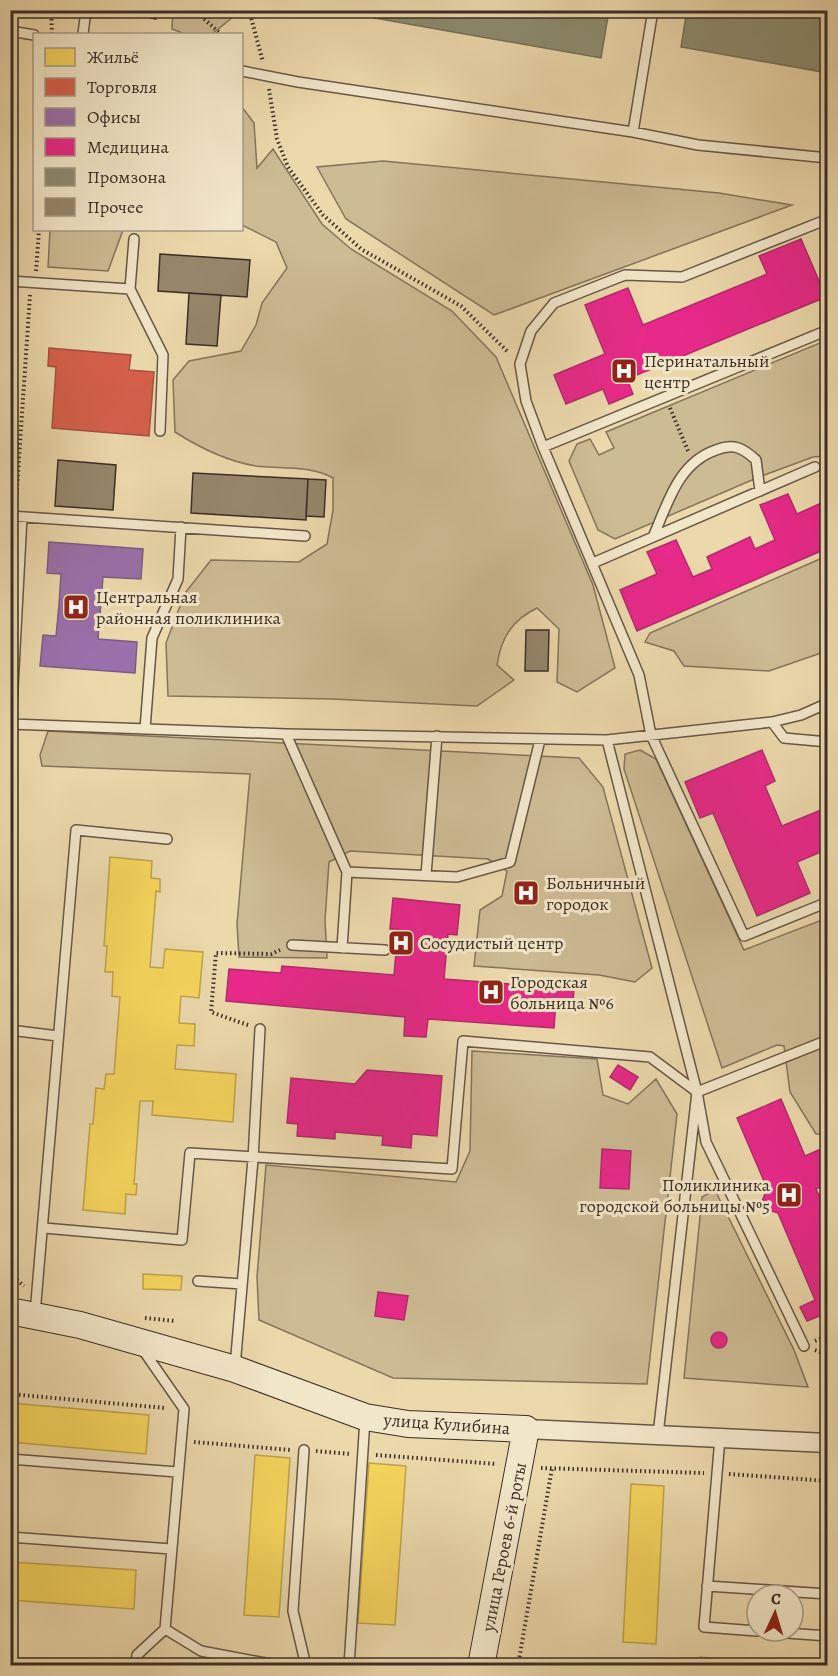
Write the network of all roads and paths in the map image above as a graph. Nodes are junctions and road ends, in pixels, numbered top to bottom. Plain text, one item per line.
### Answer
1 (51, 10) edge
2 (86, 10) edge
3 (194, 10) edge
4 (249, 10) edge
5 (653, 10) edge
6 (10, 31) edge
7 (52, 33) edge
8 (82, 33) edge
9 (220, 33) edge
10 (33, 34) edge
11 (243, 70) edge
12 (266, 76) junction
13 (633, 132) junction
14 (277, 139) dead end
15 (828, 158) edge
16 (828, 219) edge
17 (39, 231) edge
18 (134, 239) dead end
19 (10, 281) edge
20 (33, 283) junction
21 (130, 289) junction
22 (828, 330) edge
23 (520, 364) junction
24 (665, 396) junction
25 (160, 431) dead end
26 (543, 447) junction
27 (693, 461) junction
28 (814, 467) dead end
29 (760, 491) junction
30 (16, 517) edge
31 (181, 527) junction
32 (305, 536) dead end
33 (653, 537) junction
34 (593, 563) junction
35 (828, 703) edge
36 (772, 722) junction
37 (11, 724) edge
38 (145, 729) junction
39 (286, 734) junction
40 (651, 735) junction
41 (437, 736) junction
42 (540, 740) junction
43 (607, 741) junction
44 (828, 742) edge
45 (10, 744) edge
46 (167, 839) dead end
47 (347, 872) junction
48 (426, 875) junction
49 (828, 902) edge
50 (292, 945) joint
51 (342, 948) junction
52 (385, 950) dead end
53 (260, 1029) joint
54 (10, 1030) edge
55 (58, 1036) junction
56 (828, 1040) edge
57 (697, 1092) junction
58 (253, 1159) junction
59 (44, 1228) junction
60 (198, 1281) dead end
61 (242, 1284) junction
62 (23, 1314) edge
63 (137, 1340) junction
64 (804, 1346) dead end
65 (235, 1369) junction
66 (10, 1394) edge
67 (184, 1409) junction
68 (365, 1417) junction
69 (526, 1429) junction
70 (658, 1435) junction
71 (720, 1438) junction
72 (828, 1443) edge
73 (304, 1450) dead end
74 (10, 1459) edge
75 (552, 1468) dead end
76 (177, 1472) junction
77 (10, 1537) edge
78 (171, 1549) junction
79 (707, 1586) junction
80 (828, 1594) edge
81 (165, 1629) junction
82 (745, 1630) edge
83 (805, 1634) edge
84 (828, 1636) edge
85 (136, 1665) edge
86 (281, 1665) edge
87 (306, 1665) edge
88 (349, 1665) edge
89 (481, 1665) edge
90 (518, 1665) edge

1 - 7 path
2 - 8 lane
3 - 9 path
4 - 12 path
5 - 13 lane
6 - 10 lane
11 - 12 lane
12 - 13 lane
13 - 15 lane
14 - 23 path
16 - 23 lane
17 - 20 path
18 - 21 lane
19 - 20 lane
20 - 21 lane
20 - 30 path
21 - 25 lane
22 - 24 lane
23 - 26 lane
24 - 26 lane
24 - 27 path
26 - 34 lane
27 - 29 lane
27 - 33 lane
28 - 29 lane
29 - 33 lane
30 - 31 lane
30 - 37 lane
31 - 32 lane
31 - 38 lane
33 - 34 lane
34 - 40 lane
35 - 36 lane
36 - 40 lane
36 - 44 lane
37 - 38 lane
37 - 45 lane
38 - 39 lane
39 - 41 lane
39 - 47 lane
40 - 43 lane
40 - 49 lane
41 - 42 lane
41 - 48 lane
42 - 43 lane
42 - 48 lane
43 - 57 lane
46 - 55 lane
47 - 48 lane
47 - 51 lane
50 - 51 lane
50 - 53 path
51 - 52 lane
53 - 58 lane
54 - 55 lane
55 - 59 lane
56 - 57 lane
57 - 58 lane
57 - 64 lane
57 - 70 lane
58 - 59 lane
58 - 61 lane
59 - 62 lane
60 - 61 lane
61 - 65 lane
62 - 63 street, улица Кулибина
63 - 65 street, улица Кулибина
63 - 67 lane
65 - 68 street, улица Кулибина
66 - 67 path
67 - 76 lane
68 - 69 street, улица Кулибина
68 - 88 lane
69 - 70 street, улица Кулибина
69 - 89 street, улица Героев 6-й роты
70 - 71 street, улица Кулибина
71 - 72 street, улица Кулибина
71 - 79 lane
73 - 87 lane
74 - 76 lane
75 - 90 path
76 - 78 lane
77 - 78 lane
78 - 81 lane
79 - 80 lane
79 - 82 lane
81 - 85 lane
81 - 86 lane
83 - 84 lane

